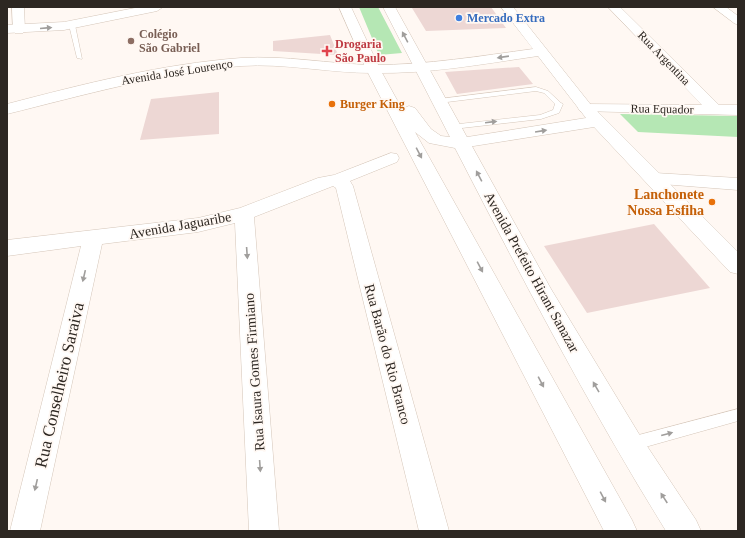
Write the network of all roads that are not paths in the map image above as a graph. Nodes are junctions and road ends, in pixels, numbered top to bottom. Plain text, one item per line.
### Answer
1 (18, 7) edge
2 (157, 7) edge
3 (345, 7) edge
4 (389, 7) edge
5 (507, 7) edge
6 (614, 7) edge
7 (719, 7) edge
8 (141, 9) edge
9 (738, 21) edge
10 (72, 25) junction
11 (13, 30) edge
12 (541, 52) junction
13 (80, 58) dead end
14 (422, 68) junction
15 (373, 69) junction
16 (386, 93) junction
17 (439, 101) junction
18 (586, 108) junction
19 (7, 109) edge
20 (714, 109) junction
21 (738, 110) edge
22 (599, 121) junction
23 (457, 135) junction
24 (391, 158) dead end
25 (655, 179) junction
26 (337, 180) junction
27 (738, 184) edge
28 (244, 214) junction
29 (93, 238) junction
30 (7, 248) edge
31 (738, 266) edge
32 (738, 415) edge
33 (629, 444) junction
34 (25, 531) edge
35 (264, 531) edge
36 (434, 531) edge
37 (621, 531) edge
38 (685, 531) edge

1 - 11 street
2 - 8 main road
3 - 15 main road
14 -> 4 main road, Avenida Prefeito Hirant Sanazar
5 - 12 main road
6 - 20 street, Rua Argentina
7 - 9 street
8 - 10 main road
11 -> 10 main road
10 - 13 lane
12 -> 14 main road, Avenida José Lourenço
12 - 18 main road
14 - 15 main road, Avenida José Lourenço
14 - 17 main road, Avenida Prefeito Hirant Sanazar
15 - 16 main road
15 - 19 main road, Avenida José Lourenço
16 - 23 main road
16 -> 37 main road
17 - 23 main road, Avenida Prefeito Hirant Sanazar
23 -> 17 lane
18 - 20 street, Rua Equador
18 - 22 main road
20 - 21 street, Rua Equador
23 -> 22 main road
22 - 25 main road
33 -> 23 main road, Avenida Prefeito Hirant Sanazar
24 - 26 street, Avenida Jaguaribe
25 - 27 street
25 - 31 main road
26 - 28 street, Avenida Jaguaribe
26 - 36 street, Rua Barão do Rio Branco
28 - 29 street, Avenida Jaguaribe
28 -> 35 street, Rua Isaura Gomes Firmiano
29 - 30 street, Avenida Jaguaribe
29 -> 34 street, Rua Conselheiro Saraiva
33 -> 32 lane
38 -> 33 main road, Avenida Prefeito Hirant Sanazar

